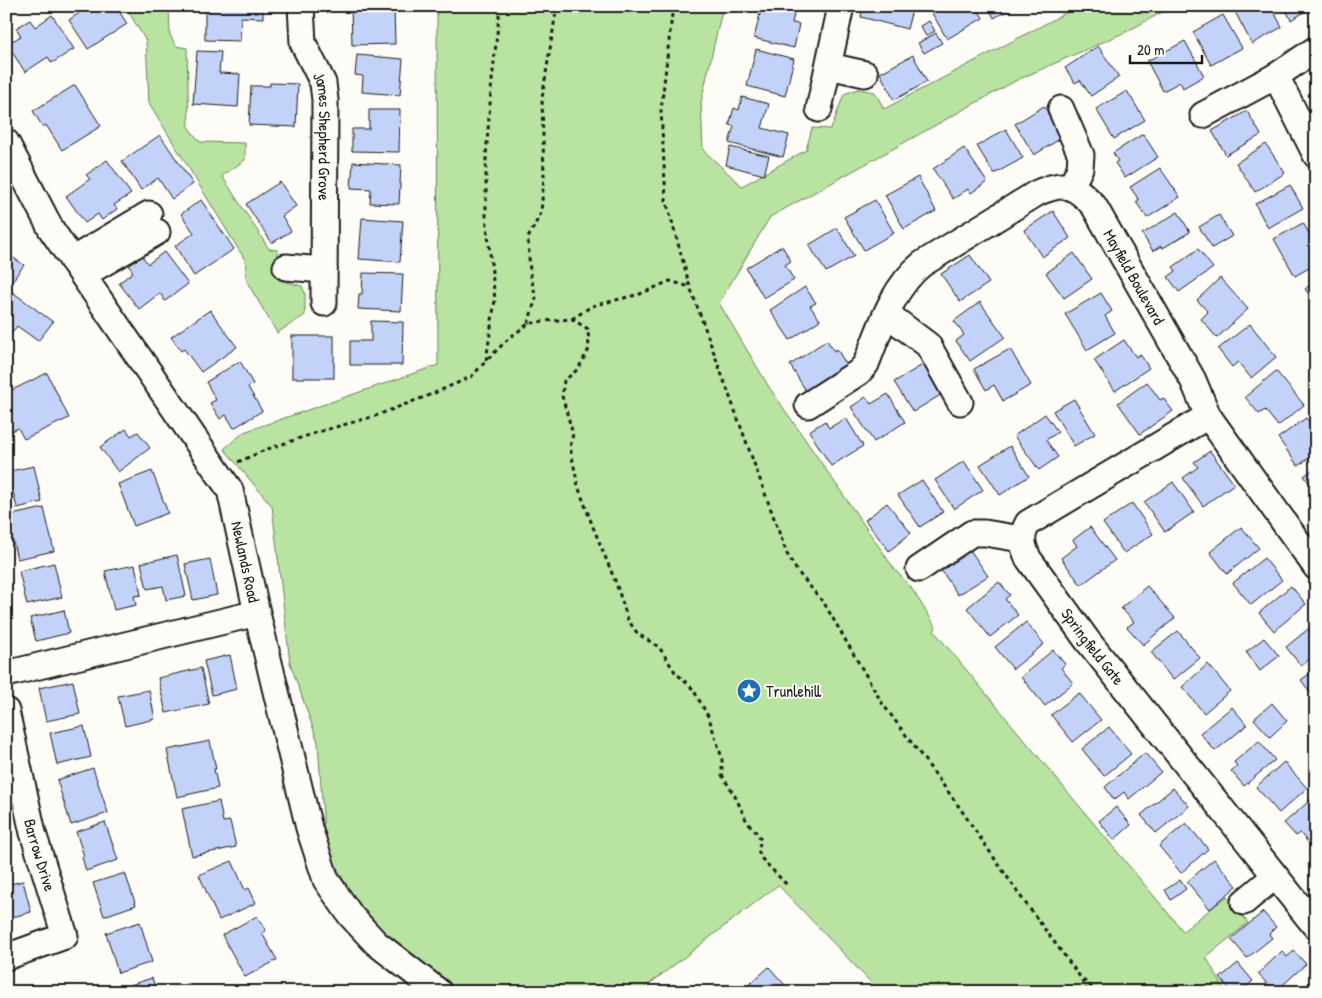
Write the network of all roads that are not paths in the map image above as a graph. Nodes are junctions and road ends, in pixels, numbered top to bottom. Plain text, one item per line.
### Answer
1 (301, 6) edge
2 (841, 6) edge
3 (1311, 53) edge
4 (829, 66) junction
5 (865, 74) dead end
6 (1276, 76) junction
7 (819, 109) dead end
8 (1062, 109) dead end
9 (1203, 115) dead end
10 (6, 142) edge
11 (1316, 155) edge
12 (1071, 187) junction
13 (153, 223) dead end
14 (77, 267) junction
15 (286, 267) dead end
16 (324, 270) junction
17 (324, 303) dead end
18 (887, 314) junction
19 (960, 402) dead end
20 (808, 405) dead end
21 (1208, 416) junction
22 (1021, 539) junction
23 (1316, 567) edge
24 (919, 569) dead end
25 (257, 614) junction
26 (6, 674) edge
27 (6, 711) edge
28 (1275, 876) junction
29 (1244, 902) dead end
30 (1316, 927) edge
31 (6, 957) edge
32 (439, 992) edge

1 - 16 street, James Shepherd Grove
2 - 4 street
3 - 6 street
4 - 5 street
4 - 7 street
6 - 9 street
6 - 11 street
8 - 12 street
10 - 14 street, Newlands Road
12 - 18 street
12 - 21 street, Mayfield Boulevard
13 - 14 street
14 - 25 street, Newlands Road
15 - 16 street
16 - 17 street, James Shepherd Grove
18 - 19 street
18 - 20 street
21 - 22 street
21 - 23 street, Mayfield Boulevard
22 - 24 street
22 - 28 street, Springfield Gate
25 - 26 street
25 - 32 street, Newlands Road
27 - 31 street, Barrow Drive
28 - 29 street
28 - 30 street, Springfield Gate

